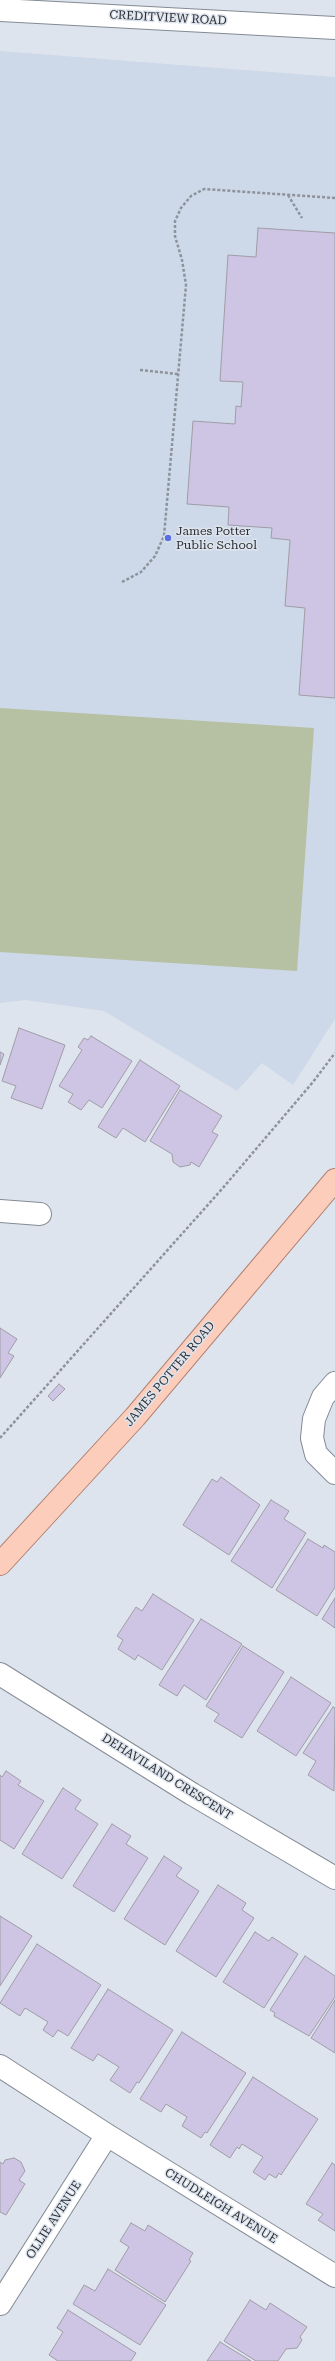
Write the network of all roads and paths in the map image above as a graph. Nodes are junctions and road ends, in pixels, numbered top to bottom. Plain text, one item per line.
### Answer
1 (48, 6) edge
2 (0, 10) edge
3 (335, 28) edge
4 (287, 195) junction
5 (335, 198) edge
6 (302, 218) dead end
7 (140, 370) dead end
8 (178, 374) junction
9 (122, 582) dead end
10 (335, 1053) edge
11 (335, 1180) edge
12 (0, 1211) edge
13 (40, 1214) dead end
14 (335, 1383) edge
15 (0, 1438) edge
16 (335, 1473) edge
17 (0, 1564) edge
18 (0, 1674) edge
19 (335, 1878) edge
20 (0, 2066) edge
21 (107, 2135) junction
22 (335, 2276) edge
23 (0, 2304) edge

1 - 2 street, CREDITVIEW ROAD
1 - 3 street, CREDITVIEW ROAD
4 - 5 path
4 - 6 path
4 - 8 path
7 - 8 path
8 - 9 path
10 - 15 path
11 - 17 main road, JAMES POTTER ROAD
12 - 13 street
14 - 16 street
18 - 19 street, DEHAVILAND CRESCENT
20 - 21 street, CHUDLEIGH AVENUE
21 - 22 street, CHUDLEIGH AVENUE
21 - 23 street, OLLIE AVENUE

